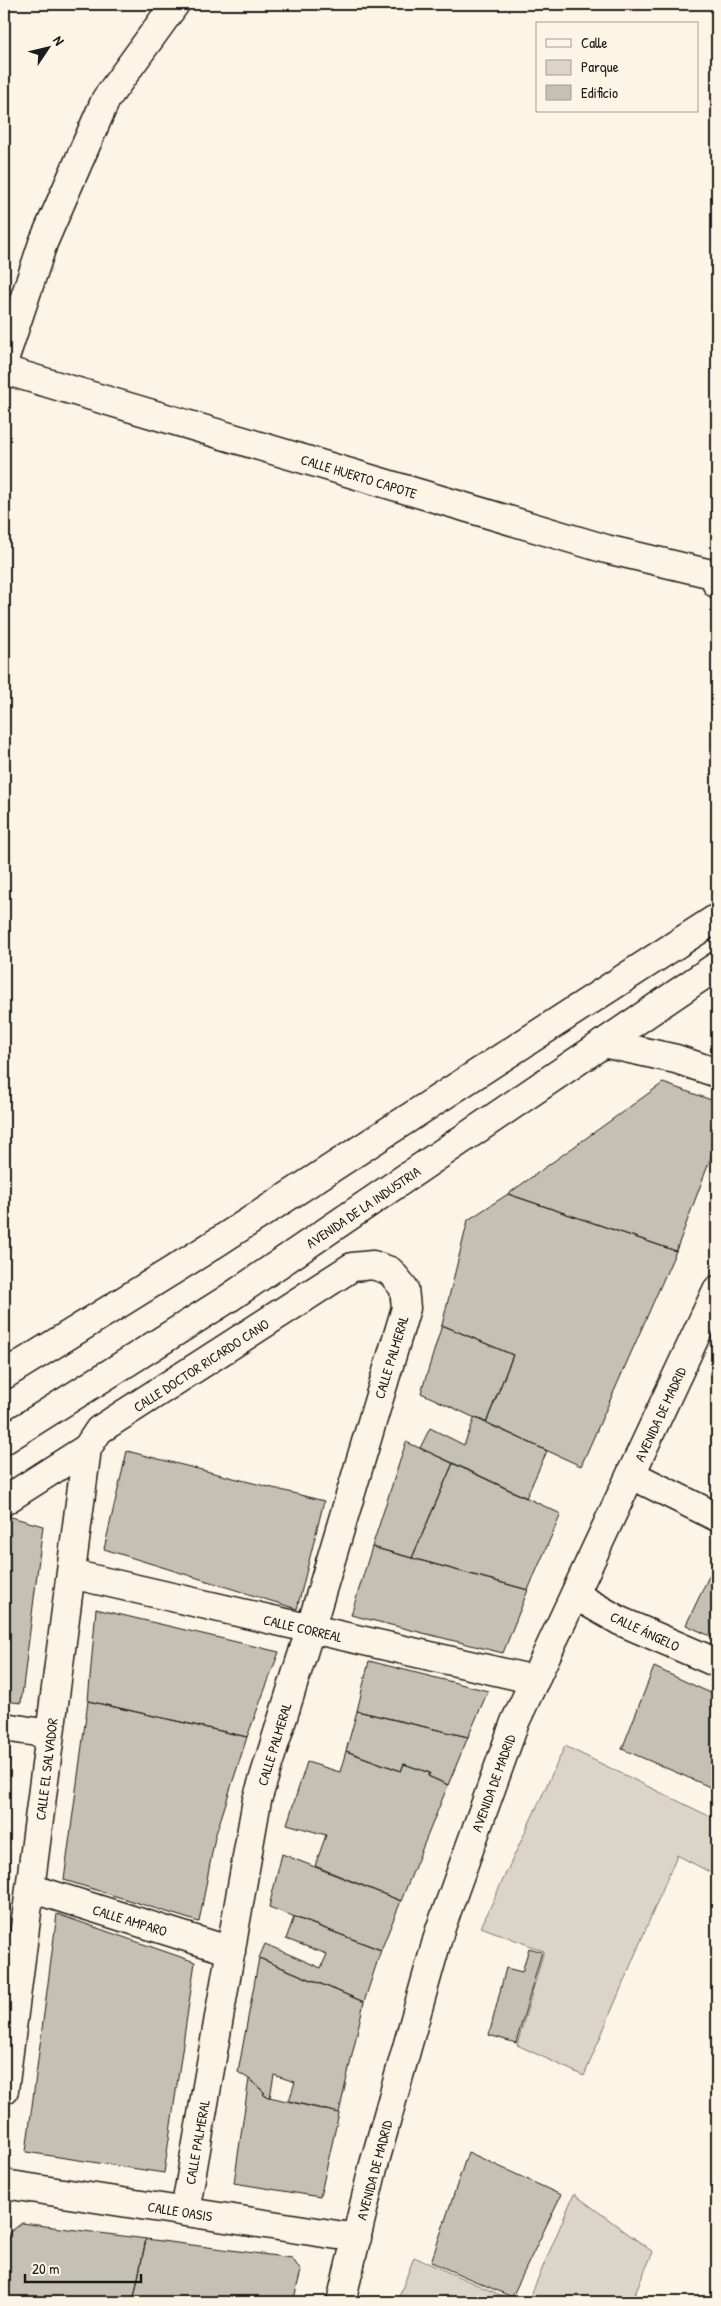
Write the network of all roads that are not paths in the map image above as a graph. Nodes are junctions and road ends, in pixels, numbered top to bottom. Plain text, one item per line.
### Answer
1 (175, 4) edge
2 (4, 360) edge
3 (4, 370) edge
4 (717, 578) edge
5 (717, 918) edge
6 (717, 966) edge
7 (603, 1043) junction
8 (717, 1073) edge
9 (404, 1288) joint
10 (717, 1290) edge
11 (4, 1375) edge
12 (4, 1440) edge
13 (87, 1448) junction
14 (632, 1475) junction
15 (30, 1485) junction
16 (4, 1502) edge
17 (714, 1508) edge
18 (79, 1514) junction
19 (71, 1574) junction
20 (575, 1595) junction
21 (310, 1630) junction
22 (717, 1663) edge
23 (535, 1680) junction
24 (4, 1728) edge
25 (50, 1734) junction
26 (30, 1888) junction
27 (13, 1948) edge
28 (231, 1951) junction
29 (4, 2090) edge
30 (4, 2184) edge
31 (185, 2212) junction
32 (356, 2238) junction
33 (341, 2302) edge

1 - 2 street
3 - 4 street, CALLE HUERTO CAPOTE
5 - 11 street
6 - 7 street, AVENIDA DE LA INDUSTRIA
7 - 8 street
7 - 12 street, AVENIDA DE LA INDUSTRIA
9 - 13 street, CALLE DOCTOR RICARDO CANO
9 - 21 street, CALLE PALMERAL
10 - 14 street, AVENIDA DE MADRID
13 - 15 street, CALLE DOCTOR RICARDO CANO
13 - 18 street, CALLE EL SALVADOR
14 - 17 street
14 - 20 street, AVENIDA DE MADRID
15 - 16 street, CALLE DOCTOR RICARDO CANO
15 - 18 street
18 - 19 street, CALLE EL SALVADOR
19 - 21 street, CALLE CORREAL
19 - 25 street, CALLE EL SALVADOR
20 - 22 street, CALLE ÁNGELO
20 - 23 street, AVENIDA DE MADRID
21 - 23 street, CALLE CORREAL
21 - 28 street, CALLE PALMERAL
23 - 32 street, AVENIDA DE MADRID
24 - 25 street
25 - 26 street, CALLE EL SALVADOR
26 - 27 street, CALLE EL SALVADOR
26 - 28 street, CALLE AMPARO
27 - 29 street, CALLE EL SALVADOR
28 - 31 street, CALLE PALMERAL
30 - 31 street, CALLE OASIS
31 - 32 street, CALLE OASIS
32 - 33 street, AVENIDA DE MADRID

